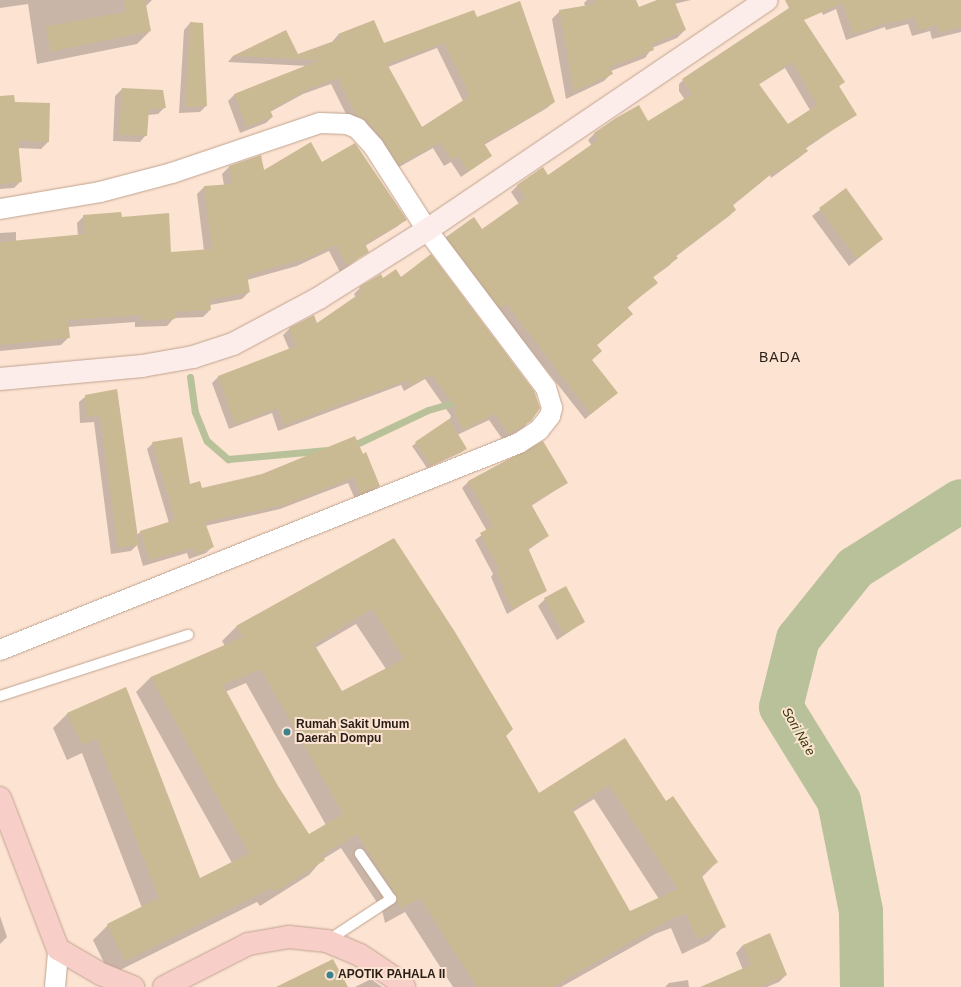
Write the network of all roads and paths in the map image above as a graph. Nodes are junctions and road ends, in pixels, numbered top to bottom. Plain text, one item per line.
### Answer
1 (764, 0) edge
2 (0, 209) edge
3 (427, 230) junction
4 (0, 380) edge
5 (188, 635) dead end
6 (0, 650) edge
7 (0, 696) edge
8 (0, 798) edge
9 (360, 854) dead end
10 (328, 941) junction
11 (58, 948) junction
12 (55, 987) edge
13 (134, 987) edge
14 (164, 987) edge
15 (404, 987) edge

1 - 3 main road
2 - 3 street
3 - 4 main road
3 - 6 street
5 - 7 lane
8 - 11 highway
9 - 10 lane
10 - 14 highway
10 - 15 highway
11 - 12 street
11 - 13 highway

